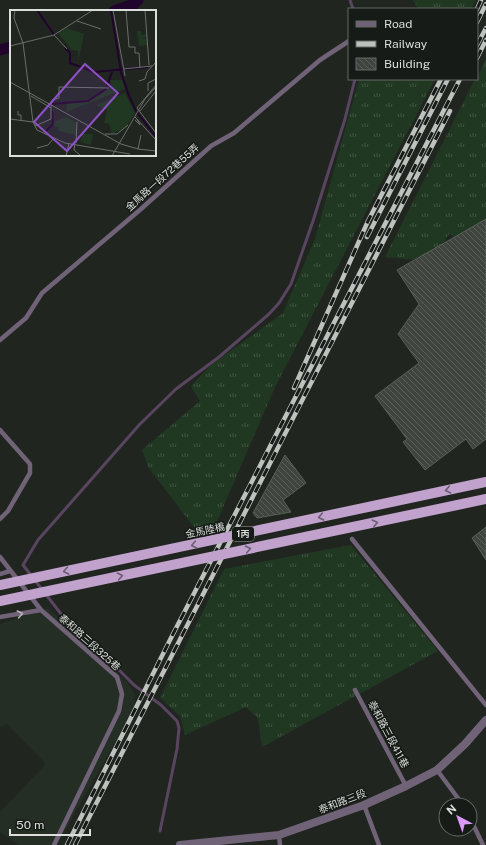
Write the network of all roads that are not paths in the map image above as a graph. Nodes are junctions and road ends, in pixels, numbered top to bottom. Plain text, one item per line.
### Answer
1 (348, 42) edge
2 (0, 340) edge
3 (0, 430) edge
4 (486, 482) edge
5 (486, 499) edge
6 (0, 519) edge
7 (352, 539) dead end
8 (0, 557) edge
9 (10, 571) junction
10 (0, 574) edge
11 (0, 585) edge
12 (0, 601) edge
13 (41, 610) junction
14 (0, 618) edge
15 (355, 690) dead end
16 (486, 705) edge
17 (486, 720) edge
18 (437, 770) junction
19 (406, 786) junction
20 (457, 797) edge
21 (364, 804) junction
22 (279, 835) junction
23 (478, 835) edge
24 (54, 845) edge
25 (180, 845) edge
26 (280, 845) edge
27 (379, 845) edge
28 (483, 845) edge

1 - 2 lane, 金馬路一段72巷55弄
3 - 6 lane
4 -> 11 main road, 金馬陸橋 / 1丙, bridge
12 -> 5 main road, 1丙, bridge
7 - 16 lane
8 - 9 lane
9 - 10 lane
9 - 13 lane, 泰和路三段325巷
14 -> 13 lane
13 - 24 lane, 泰和路三段325巷
15 - 19 lane, 泰和路三段411巷
17 - 18 street, 泰和路三段
18 - 19 street, 泰和路三段
18 - 20 lane
19 - 21 street, 泰和路三段
21 - 22 street, 泰和路三段
21 - 27 lane
22 - 25 street, 泰和路三段
22 - 26 lane
23 - 28 lane

